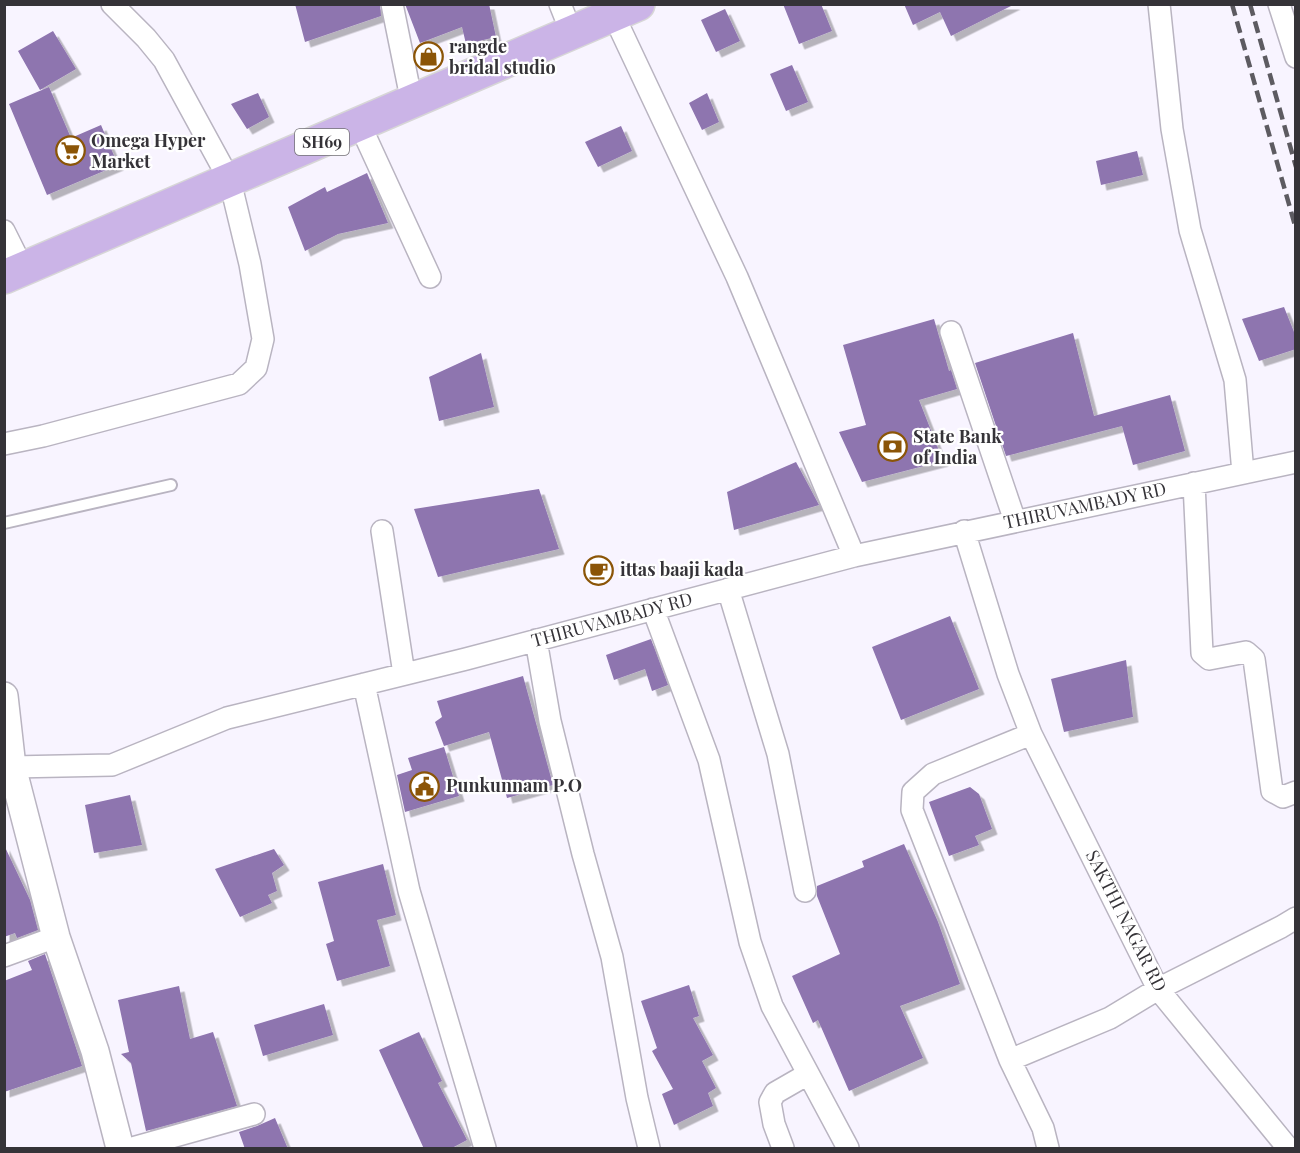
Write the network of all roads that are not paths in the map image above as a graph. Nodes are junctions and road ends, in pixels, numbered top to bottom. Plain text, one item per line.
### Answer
1 (112, 4) edge
2 (392, 4) edge
3 (1159, 4) edge
4 (1279, 4) edge
5 (626, 10) edge
6 (566, 19) edge
7 (1291, 30) edge
8 (1296, 57) edge
9 (412, 103) junction
10 (360, 125) junction
11 (230, 181) junction
12 (4, 231) edge
13 (14, 273) edge
14 (430, 277) dead end
15 (951, 333) dead end
16 (4, 444) edge
17 (1296, 462) edge
18 (1244, 473) junction
19 (1194, 483) junction
20 (171, 485) dead end
21 (1015, 521) junction
22 (4, 524) edge
23 (382, 531) dead end
24 (964, 531) junction
25 (854, 555) junction
26 (728, 589) junction
27 (653, 609) junction
28 (536, 640) junction
29 (404, 674) junction
30 (364, 684) junction
31 (4, 696) edge
32 (1031, 734) junction
33 (8, 766) edge
34 (1296, 792) edge
35 (805, 891) dead end
36 (1296, 918) edge
37 (56, 937) junction
38 (4, 956) edge
39 (1158, 989) junction
40 (1010, 1060) junction
41 (808, 1074) junction
42 (254, 1114) dead end
43 (120, 1149) edge
44 (132, 1149) edge
45 (485, 1149) edge
46 (650, 1149) edge
47 (783, 1149) edge
48 (848, 1149) edge
49 (1048, 1149) edge
50 (1288, 1149) edge

1 - 11 street
2 - 9 street
3 - 18 street
4 - 7 street
5 - 6 main road, SH69
5 - 25 street
6 - 9 main road, SH69
7 - 8 street
9 - 10 main road, SH69
10 - 11 main road, SH69
10 - 14 street
11 - 13 main road, SH69
11 - 16 street
12 - 13 street
15 - 21 street
17 - 18 street, THIRUVAMBADY RD
18 - 19 street, THIRUVAMBADY RD
19 - 21 street, THIRUVAMBADY RD
19 - 34 street
20 - 22 lane
21 - 24 street, THIRUVAMBADY RD
23 - 29 street
24 - 25 street, THIRUVAMBADY RD
24 - 32 street, SAKTHI NAGAR RD
25 - 26 street, THIRUVAMBADY RD
26 - 27 street, THIRUVAMBADY RD
26 - 35 street
27 - 28 street, THIRUVAMBADY RD
27 - 41 street
28 - 29 street, THIRUVAMBADY RD
28 - 46 street
29 - 30 street, THIRUVAMBADY RD
30 - 33 street, THIRUVAMBADY RD
30 - 45 street
31 - 33 street
32 - 39 street, SAKTHI NAGAR RD
32 - 40 street
33 - 37 street
36 - 39 street
37 - 38 street
37 - 43 street
39 - 40 street
39 - 50 street, SAKTHI NAGAR RD
40 - 49 street
41 - 47 street
41 - 48 street
42 - 44 street

